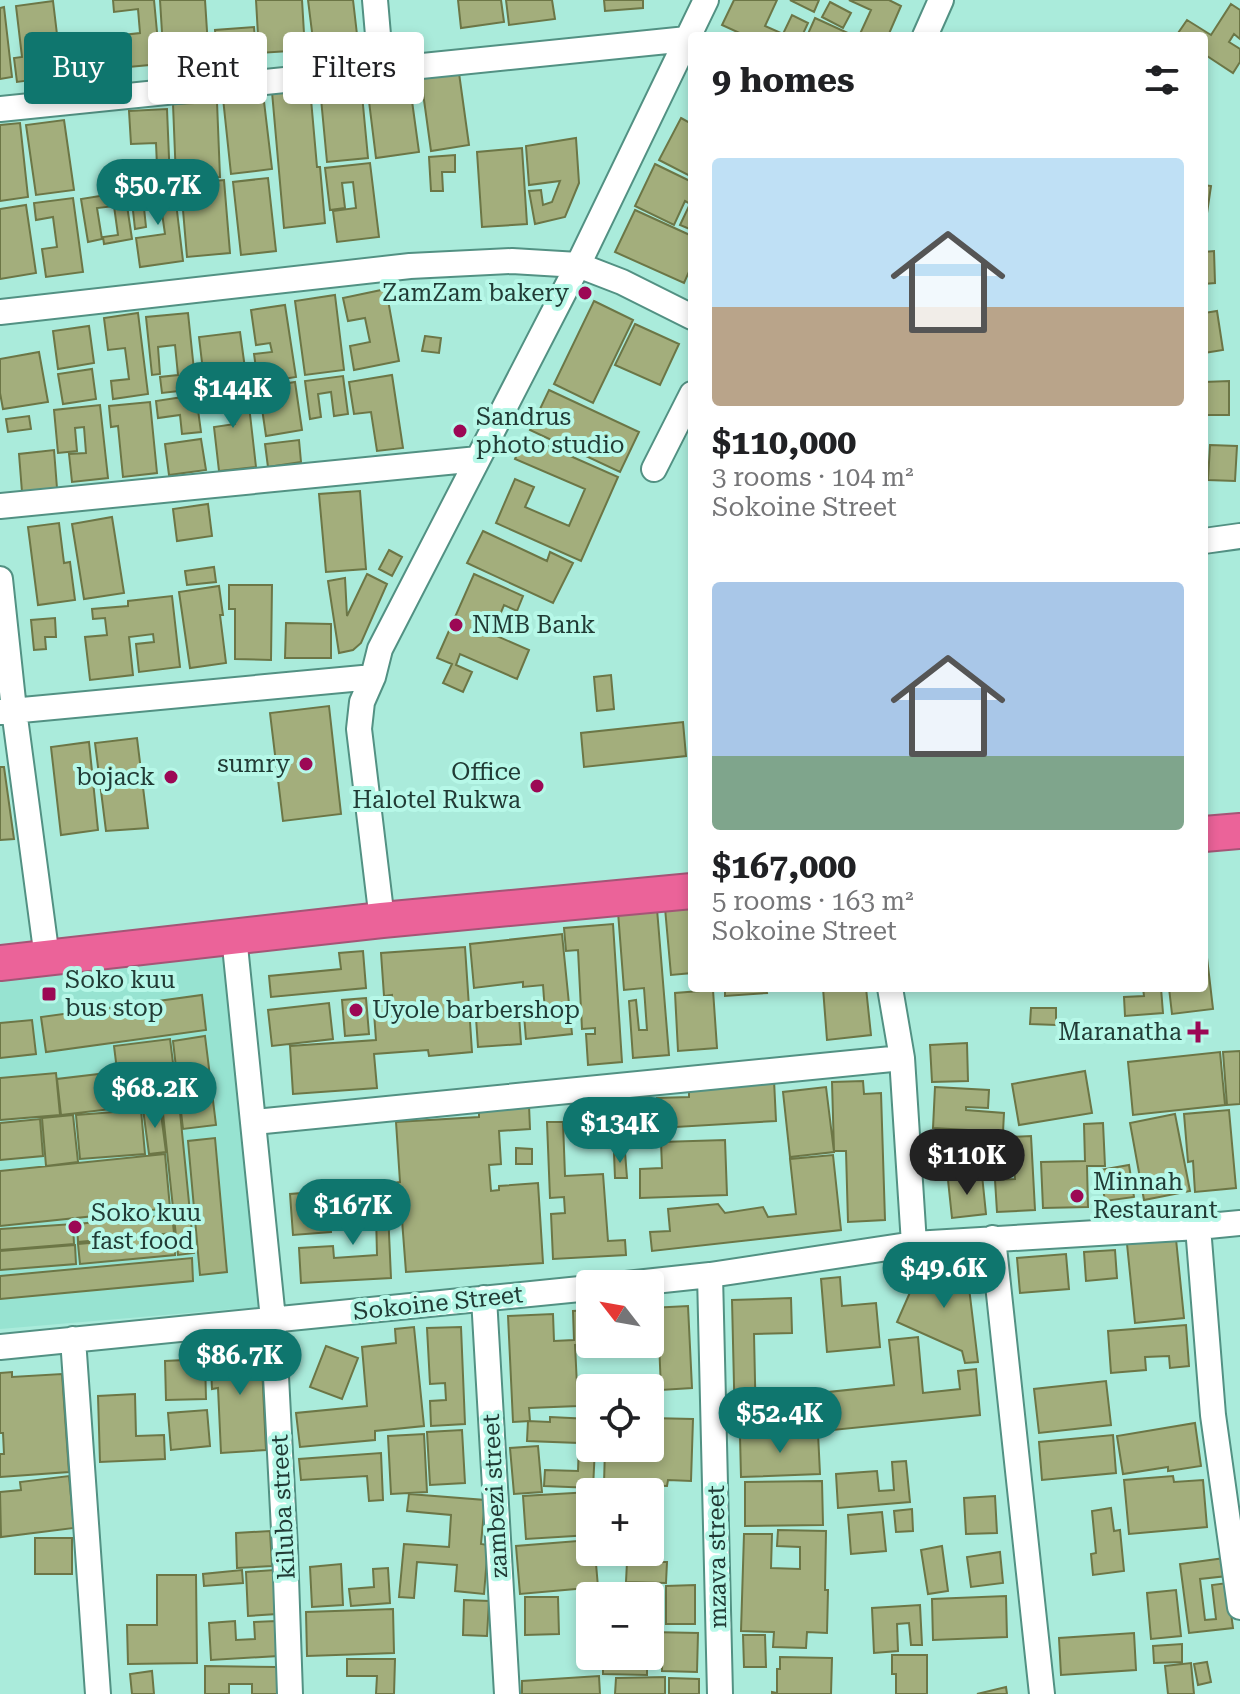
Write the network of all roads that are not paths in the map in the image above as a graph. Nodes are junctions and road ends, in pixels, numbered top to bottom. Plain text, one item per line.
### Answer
1 (375, 0) edge
2 (706, 0) edge
3 (941, 0) edge
4 (378, 32) edge
5 (690, 32) edge
6 (927, 32) edge
7 (687, 39) joint
8 (424, 66) edge
9 (283, 80) edge
10 (0, 109) edge
11 (578, 265) junction
12 (0, 312) edge
13 (688, 315) edge
14 (688, 402) edge
15 (478, 459) junction
16 (654, 469) dead end
17 (0, 506) edge
18 (1240, 536) edge
19 (1208, 540) edge
20 (0, 579) edge
21 (373, 677) junction
22 (7, 711) edge
23 (1240, 831) edge
24 (1208, 834) edge
25 (688, 891) edge
26 (382, 920) junction
27 (234, 936) junction
28 (47, 958) junction
29 (0, 963) edge
30 (894, 992) edge
31 (902, 1058) junction
32 (254, 1122) junction
33 (1240, 1223) edge
34 (1198, 1227) junction
35 (993, 1238) junction
36 (914, 1244) junction
37 (710, 1275) junction
38 (664, 1280) edge
39 (576, 1289) edge
40 (484, 1298) junction
41 (273, 1319) junction
42 (73, 1339) junction
43 (0, 1347) edge
44 (1237, 1552) edge
45 (1240, 1607) edge
46 (98, 1694) edge
47 (290, 1694) edge
48 (507, 1694) edge
49 (720, 1694) edge
50 (1042, 1694) edge

1 - 4 street
2 - 5 street
3 - 6 street
7 - 8 street
7 - 11 street
9 - 10 street
11 - 12 street
11 - 13 street
11 - 15 street
14 - 16 street
15 - 17 street
15 - 21 street
18 - 19 street
20 - 22 street
21 - 22 street
21 - 26 street
22 - 28 street
23 - 24 highway
25 - 26 highway
26 - 27 highway
27 - 28 highway
27 - 32 street, kiluba street
28 - 29 highway
30 - 31 street
31 - 32 street
31 - 36 street
32 - 41 street, kiluba street
33 - 34 street
34 - 35 street
34 - 44 street
35 - 36 street
35 - 50 street
36 - 37 street
37 - 38 street
37 - 49 street, mzava street
39 - 40 street, Sokoine Street
40 - 41 street, Sokoine Street
40 - 48 street, zambezi street
41 - 42 street, Sokoine Street
41 - 47 street, kiluba street
42 - 43 street, Sokoine Street
42 - 46 street
44 - 45 street

